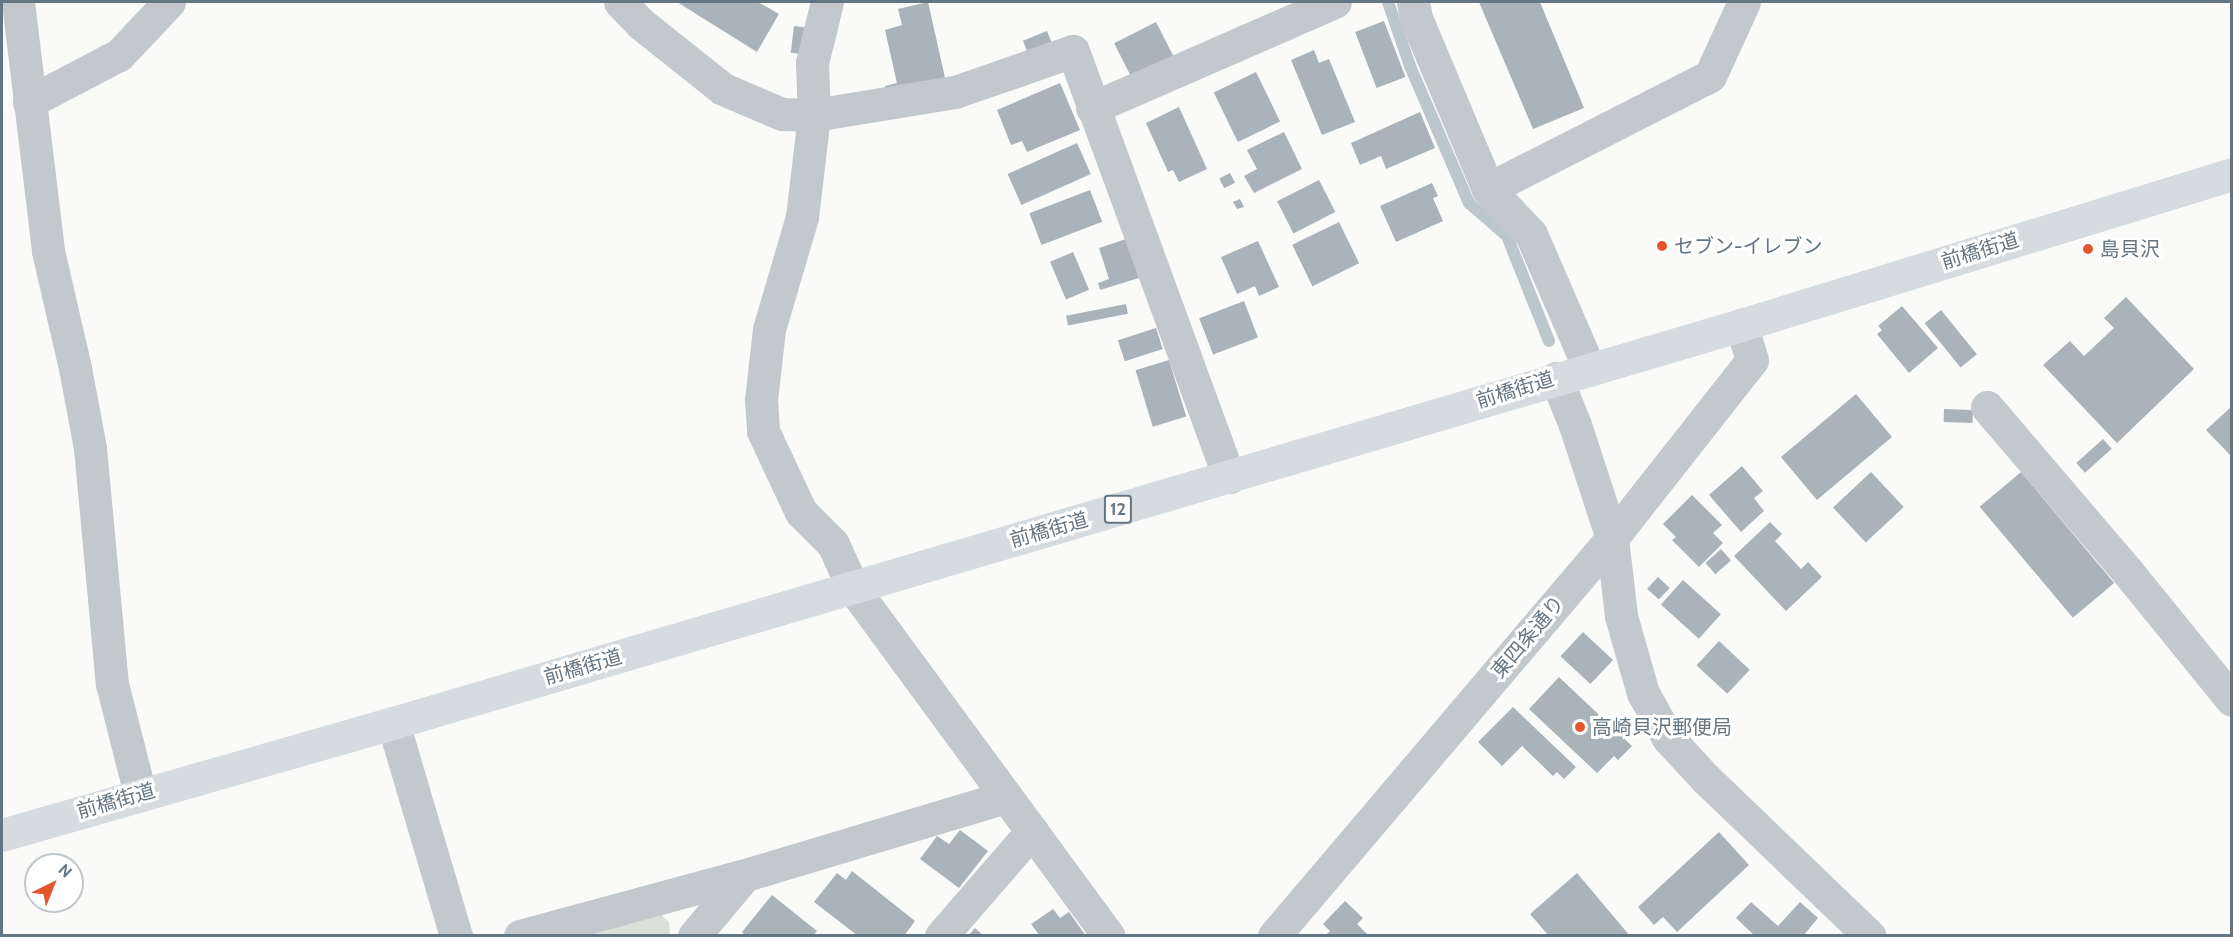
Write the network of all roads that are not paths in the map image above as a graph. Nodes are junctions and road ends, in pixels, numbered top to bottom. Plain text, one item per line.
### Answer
1 (18, 2) edge
2 (169, 2) edge
3 (620, 2) edge
4 (827, 2) edge
5 (1335, 2) edge
6 (1413, 2) edge
7 (1744, 2) edge
8 (12, 57) edge
9 (29, 102) junction
10 (1092, 108) junction
11 (814, 115) junction
12 (2232, 174) edge
13 (1488, 189) junction
14 (1741, 325) junction
15 (1589, 368) junction
16 (1556, 378) junction
17 (1987, 406) dead end
18 (1229, 477) junction
19 (1612, 538) junction
20 (854, 588) junction
21 (2232, 700) edge
22 (393, 723) junction
23 (140, 794) junction
24 (1006, 797) junction
25 (1032, 831) junction
26 (2, 835) edge
27 (744, 876) junction
28 (456, 936) edge
29 (520, 936) edge
30 (694, 936) edge
31 (941, 936) edge
32 (1108, 936) edge
33 (1274, 936) edge
34 (1870, 936) edge

1 - 8 street
2 - 9 street
3 - 11 street
4 - 11 street
5 - 10 street
6 - 13 street
7 - 13 street
8 - 9 street
9 - 23 street
10 - 11 street
10 - 18 street
11 - 20 street
12 - 14 main road, 前橋街道 / 12
13 - 15 street
14 - 15 main road, 前橋街道 / 12
14 - 19 street, 東四条通り
15 - 16 main road, 前橋街道 / 12
16 - 18 main road, 前橋街道 / 12
16 - 19 street
17 - 21 street
18 - 20 main road, 前橋街道 / 12
19 - 33 street, 東四条通り
19 - 34 street
20 - 22 main road, 前橋街道 / 12
20 - 24 street
22 - 23 main road, 前橋街道 / 12
22 - 28 street
23 - 26 main road, 前橋街道 / 12
24 - 25 street
24 - 27 street
25 - 31 street
25 - 32 street
27 - 29 street
27 - 30 street

